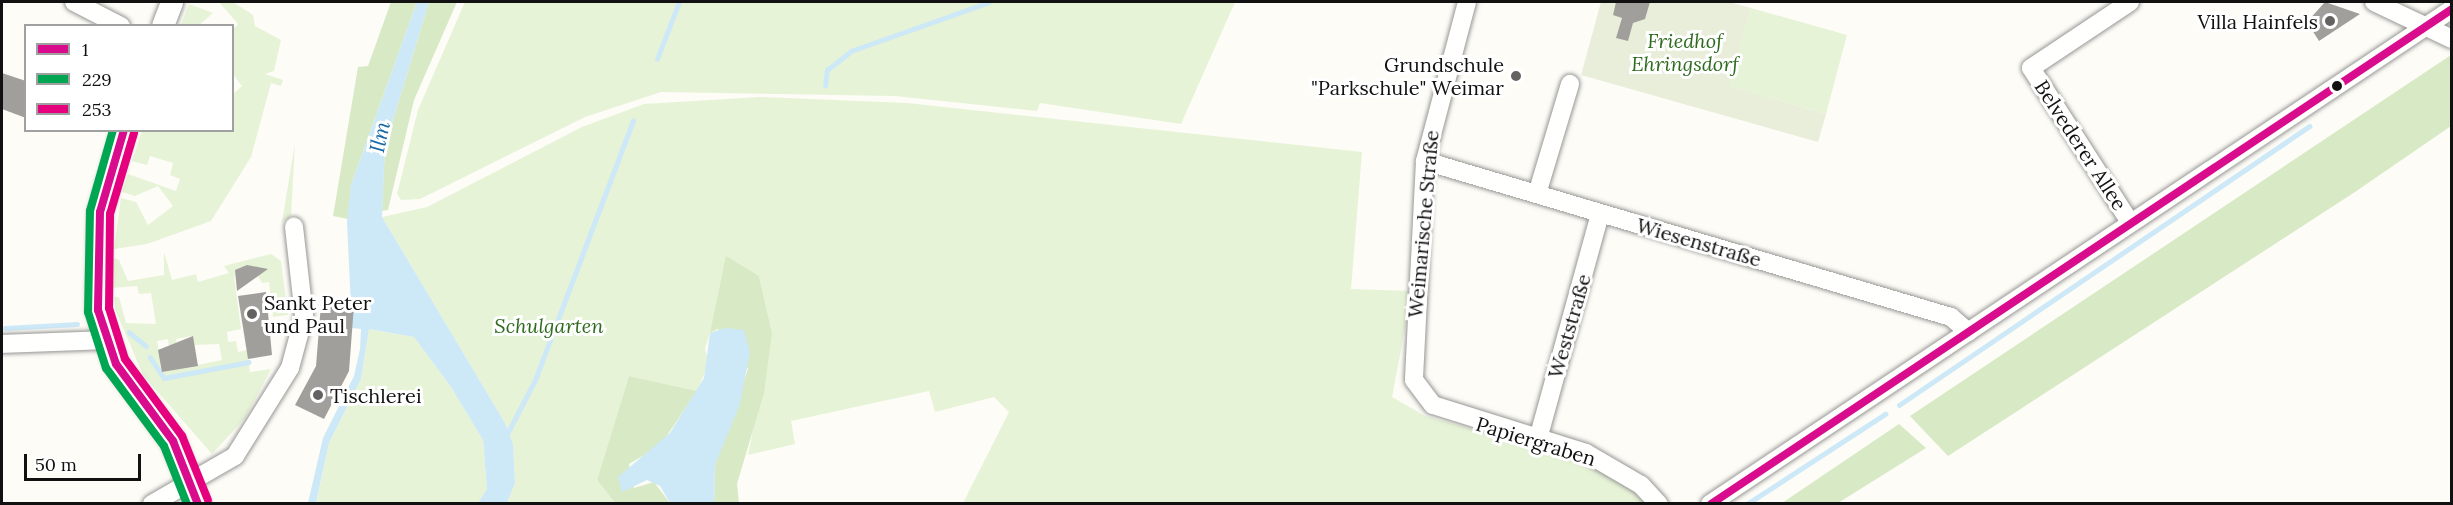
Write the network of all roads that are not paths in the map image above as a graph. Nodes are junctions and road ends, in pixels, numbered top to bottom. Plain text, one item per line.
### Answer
1 (74, 2) edge
2 (172, 2) edge
3 (1467, 2) edge
4 (2130, 2) edge
5 (2374, 2) edge
6 (2451, 9) edge
7 (117, 24) edge
8 (164, 24) edge
9 (2427, 25) junction
10 (2451, 39) edge
11 (1570, 84) dead end
12 (123, 132) edge
13 (1425, 161) junction
14 (1537, 194) junction
15 (1600, 214) junction
16 (2130, 222) junction
17 (294, 227) dead end
18 (1968, 332) junction
19 (106, 340) junction
20 (2, 344) edge
21 (1414, 380) joint
22 (1538, 439) junction
23 (195, 493) edge
24 (152, 504) edge
25 (1659, 504) edge
26 (1710, 504) edge

1 - 7 street
2 - 8 street
3 - 13 street, Weimarische Straße
4 - 16 street, Belvederer Allee
5 - 9 street
6 - 9 street, Belvederer Allee
9 - 10 street
9 - 16 street, Belvederer Allee
11 - 14 street
12 - 19 street
13 - 14 street, Wiesenstraße
13 - 21 street, Weimarische Straße
14 - 15 street, Wiesenstraße
15 - 18 street, Wiesenstraße
15 - 22 street, Weststraße
16 - 18 street, Belvederer Allee
17 - 23 street
18 - 26 street, Belvederer Allee
19 - 20 street
19 - 23 street
21 - 22 street, Papiergraben
22 - 25 street, Papiergraben
23 - 24 street

